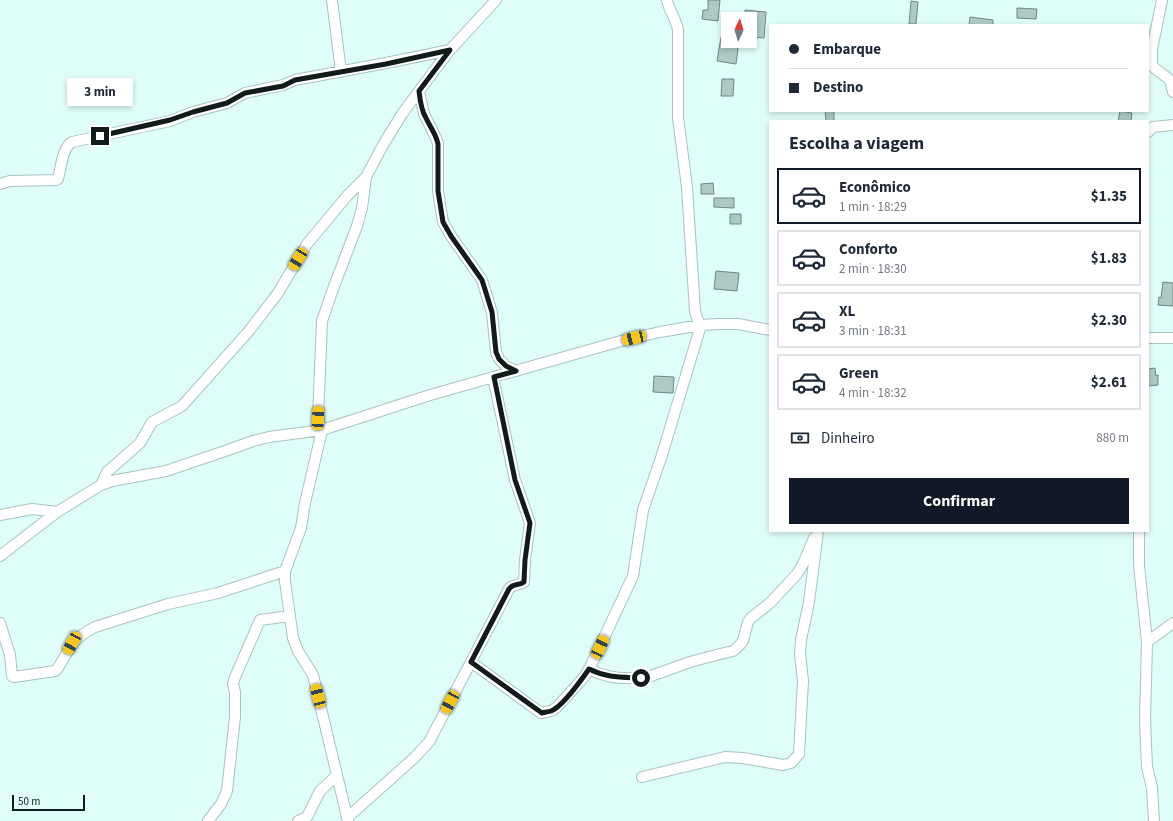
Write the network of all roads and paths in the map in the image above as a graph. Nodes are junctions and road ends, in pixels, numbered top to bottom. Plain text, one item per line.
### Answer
1 (332, 0) edge
2 (496, 0) edge
3 (667, 0) edge
4 (1162, 0) edge
5 (450, 50) junction
6 (341, 72) junction
7 (419, 91) junction
8 (1173, 92) edge
9 (1173, 125) edge
10 (1149, 131) edge
11 (366, 176) junction
12 (0, 184) edge
13 (701, 325) junction
14 (769, 330) edge
15 (1149, 338) edge
16 (1173, 338) edge
17 (516, 371) junction
18 (494, 377) junction
19 (322, 430) junction
20 (101, 485) junction
21 (57, 512) junction
22 (0, 515) edge
23 (817, 532) edge
24 (817, 532) edge
25 (1138, 532) edge
26 (0, 556) edge
27 (285, 571) junction
28 (290, 616) junction
29 (0, 623) edge
30 (1173, 623) edge
31 (1147, 642) junction
32 (4, 653) edge
33 (471, 662) junction
34 (589, 669) junction
35 (337, 775) junction
36 (642, 777) dead end
37 (348, 819) edge
38 (208, 821) edge
39 (298, 821) edge
40 (1154, 821) edge

1 - 6 street
2 - 5 street
3 - 13 street
4 - 8 street
5 - 6 street
5 - 7 street
6 - 12 street
7 - 11 street
7 - 17 street
9 - 10 street
11 - 19 street
11 - 20 street
13 - 14 street
13 - 17 street
13 - 34 street
15 - 16 street
17 - 18 street
18 - 19 street
18 - 33 street
19 - 20 street
19 - 27 street
20 - 21 street
21 - 22 street
21 - 26 street
23 - 34 street
24 - 36 street
25 - 31 street
27 - 28 street
27 - 32 street
28 - 35 street
28 - 38 street
29 - 32 street
30 - 31 street
31 - 40 street
33 - 34 street
33 - 37 street
35 - 37 street
35 - 39 street

